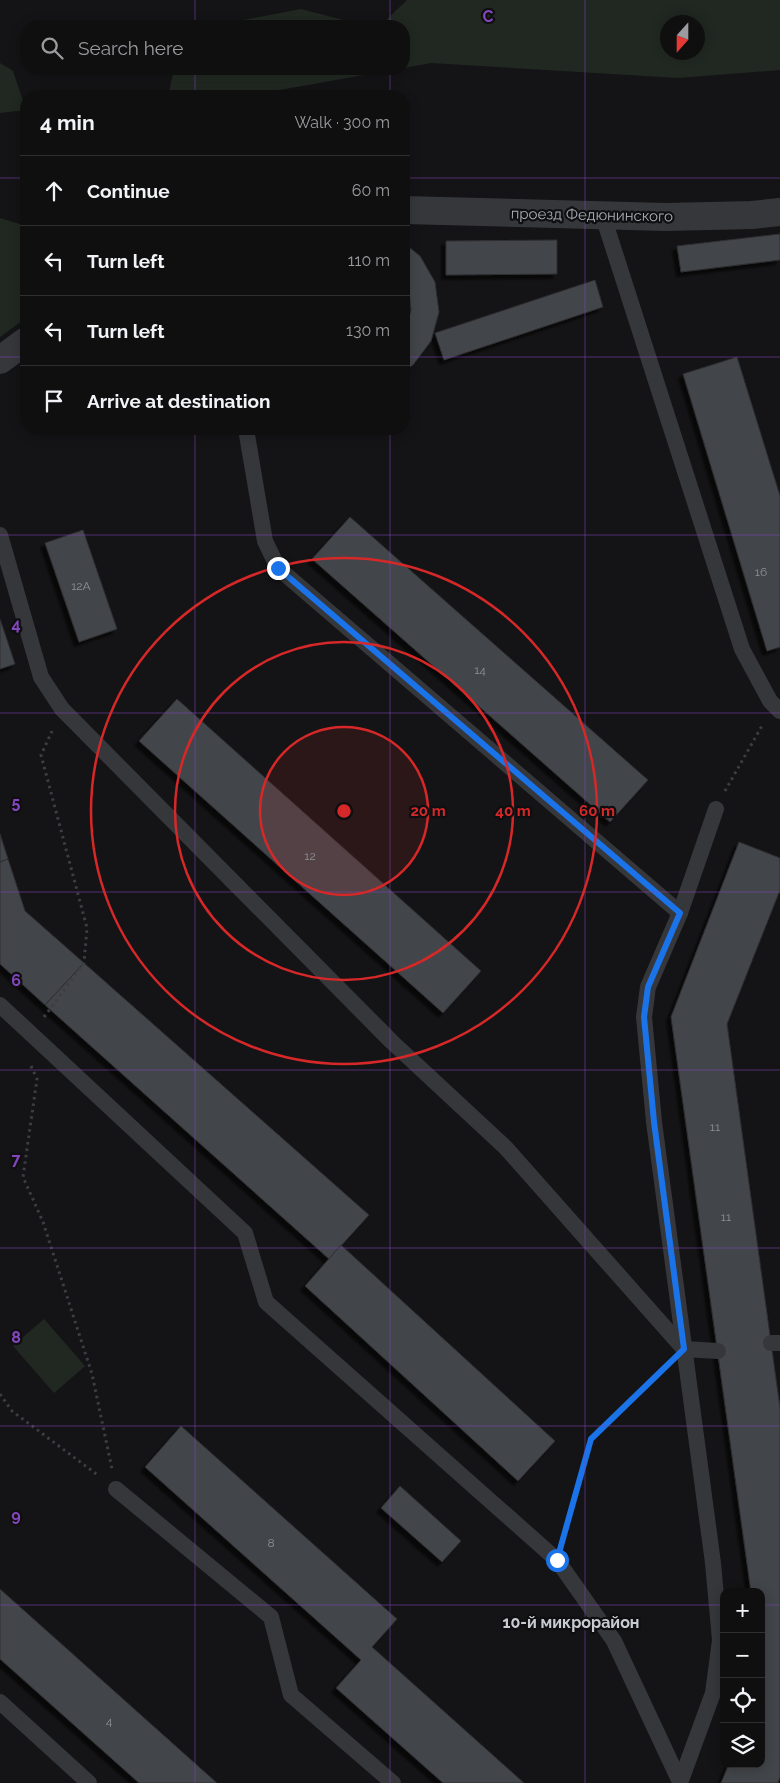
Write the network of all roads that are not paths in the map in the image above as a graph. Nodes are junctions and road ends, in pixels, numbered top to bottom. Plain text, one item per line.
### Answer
1 (410, 210) edge
2 (780, 212) edge
3 (603, 216) junction
4 (20, 345) edge
5 (0, 360) edge
6 (247, 435) edge
7 (0, 535) edge
8 (773, 715) edge
9 (720, 802) road end
10 (680, 913) junction
11 (0, 1005) edge
12 (684, 1349) junction
13 (718, 1351) dead end
14 (116, 1489) road end
15 (0, 1702) edge
16 (89, 1783) edge
17 (393, 1783) edge
18 (680, 1783) edge

1 - 3 street, проезд Федюнинского
2 - 3 street, проезд Федюнинского
3 - 8 lane
4 - 5 street
6 - 10 lane
7 - 12 lane
9 - 10 lane
10 - 12 lane
11 - 18 lane
12 - 13 lane
12 - 18 lane
14 - 17 lane
15 - 16 lane

